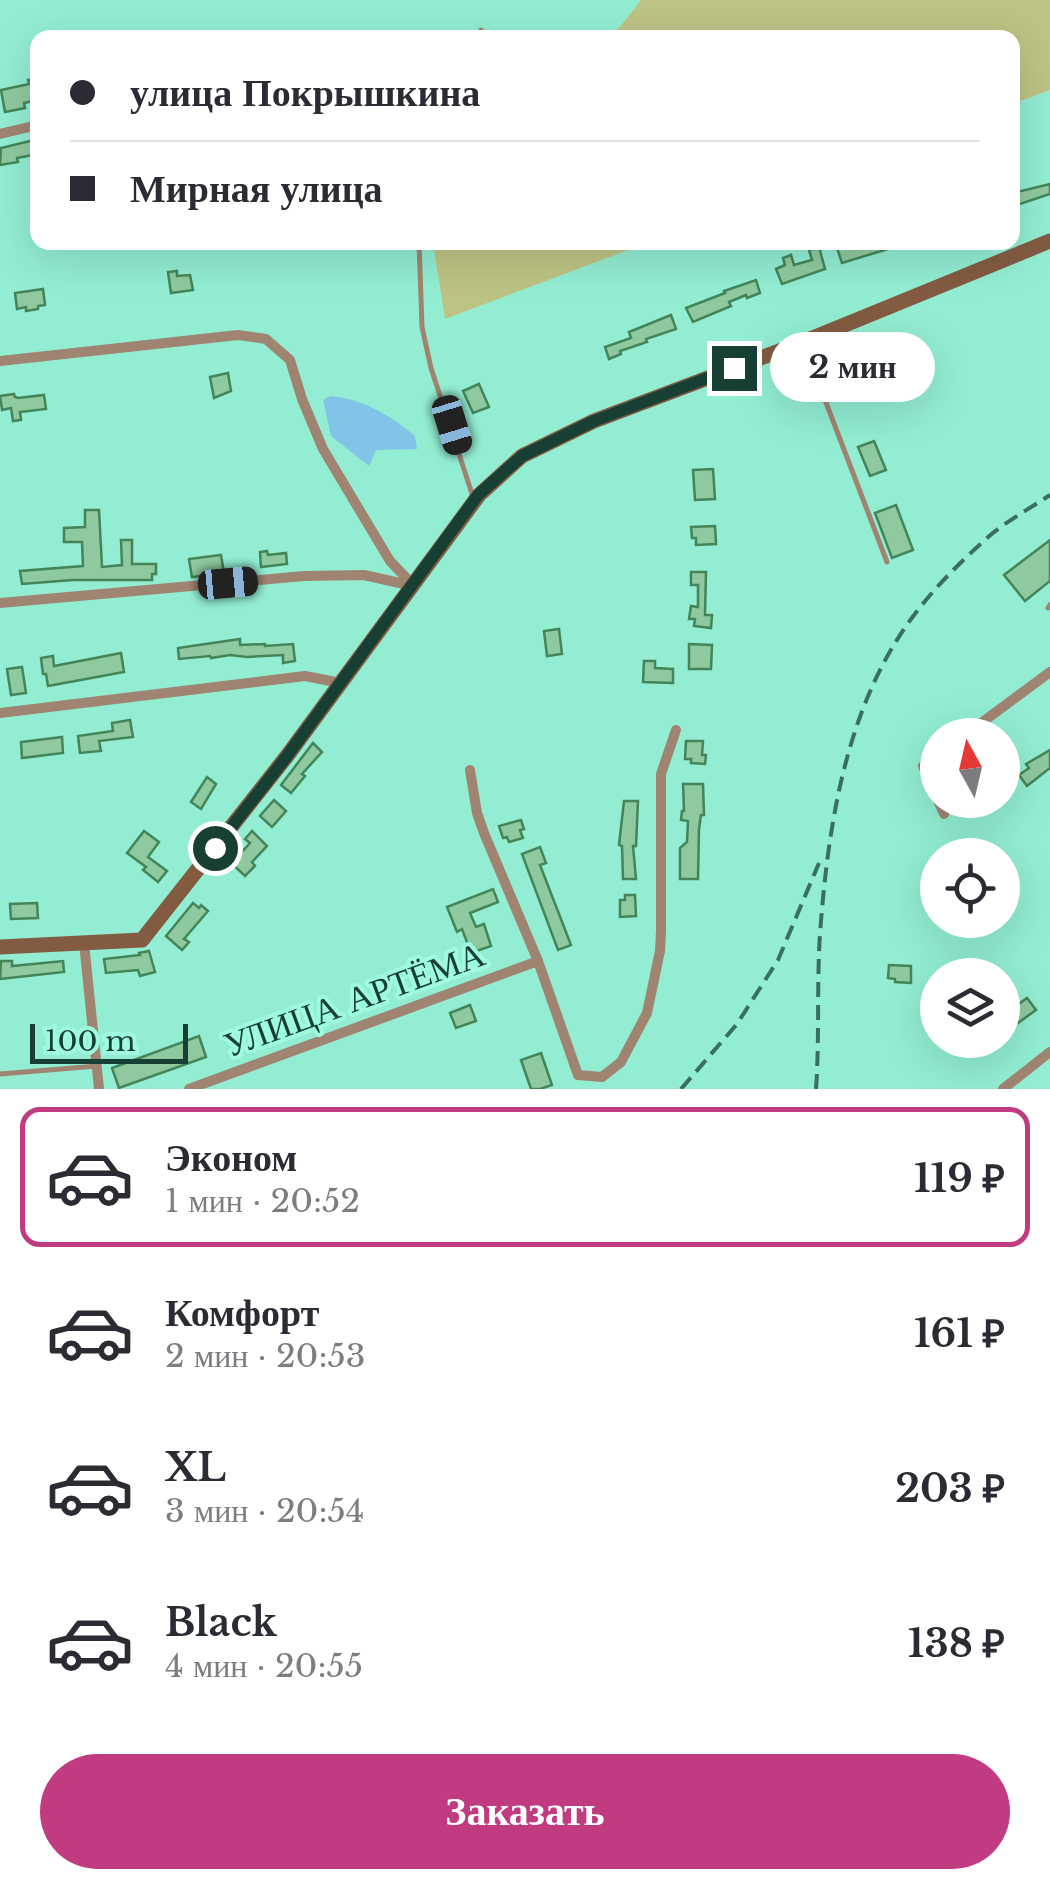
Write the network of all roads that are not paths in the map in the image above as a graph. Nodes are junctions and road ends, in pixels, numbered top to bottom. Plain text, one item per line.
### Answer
1 (30, 127) edge
2 (0, 134) edge
3 (1050, 241) edge
4 (418, 250) edge
5 (803, 342) junction
6 (0, 361) edge
7 (474, 500) junction
8 (887, 562) dead end
9 (414, 586) junction
10 (0, 603) edge
11 (1050, 672) edge
12 (340, 683) junction
13 (0, 713) edge
14 (988, 718) edge
15 (676, 730) dead end
16 (470, 770) dead end
17 (84, 943) junction
18 (0, 947) edge
19 (538, 960) junction
20 (1050, 1052) edge
21 (97, 1066) junction
22 (0, 1074) edge
23 (99, 1089) edge
24 (188, 1089) edge
25 (1002, 1089) edge

1 - 2 street
3 - 5 street
4 - 7 lane
5 - 7 street
5 - 8 lane
6 - 9 street
7 - 9 street
9 - 10 street
9 - 12 street
11 - 14 street
12 - 13 street
12 - 17 street
15 - 19 street
16 - 19 street
17 - 18 street
17 - 21 street
19 - 24 street, УЛИЦА АРТЁМА
20 - 25 street
21 - 22 lane
21 - 23 street

